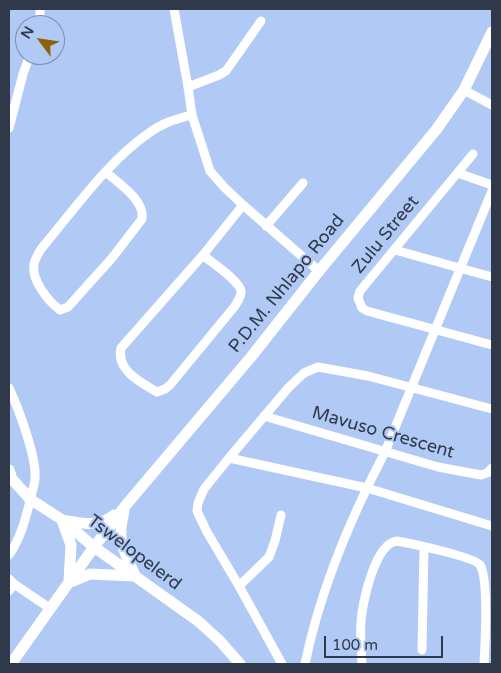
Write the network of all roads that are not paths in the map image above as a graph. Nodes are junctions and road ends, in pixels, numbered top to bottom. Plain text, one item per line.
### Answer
1 (174, 9) edge
2 (260, 21) dead end
3 (492, 32) edge
4 (27, 65) edge
5 (188, 87) junction
6 (464, 90) junction
7 (492, 105) edge
8 (192, 115) junction
9 (9, 128) edge
10 (473, 154) dead end
11 (106, 172) junction
12 (458, 173) junction
13 (303, 183) dead end
14 (492, 184) edge
15 (492, 191) edge
16 (243, 206) junction
17 (266, 226) junction
18 (395, 250) junction
19 (203, 255) junction
20 (461, 269) junction
21 (319, 271) junction
22 (492, 277) edge
23 (435, 328) junction
24 (492, 345) edge
25 (412, 387) junction
26 (9, 388) edge
27 (492, 409) edge
28 (264, 416) junction
29 (385, 452) junction
30 (229, 458) junction
31 (492, 468) edge
32 (9, 470) edge
33 (367, 488) junction
34 (30, 499) junction
35 (126, 505) junction
36 (280, 515) dead end
37 (61, 519) junction
38 (492, 526) edge
39 (94, 548) junction
40 (424, 548) junction
41 (9, 555) edge
42 (135, 576) junction
43 (69, 583) junction
44 (11, 585) edge
45 (239, 586) junction
46 (51, 609) junction
47 (422, 650) dead end
48 (11, 664) edge
49 (240, 664) edge
50 (282, 664) edge
51 (305, 664) edge
52 (362, 664) edge
53 (484, 664) edge

1 - 5 street
2 - 5 street
3 - 6 street, P.D.M. Nhlapo Road
4 - 9 street
5 - 8 street
6 - 7 street
6 - 21 street, P.D.M. Nhlapo Road
8 - 11 street
8 - 16 street
10 - 12 street, Zulu Street
11 - 11 street
12 - 14 street
12 - 18 street, Zulu Street
13 - 17 street
15 - 20 street
16 - 17 street
16 - 19 street
17 - 21 street
18 - 20 street
18 - 23 street, Zulu Street
19 - 19 street
20 - 22 street
20 - 23 street
21 - 35 street, P.D.M. Nhlapo Road
23 - 24 street, Zulu Street
23 - 25 street
25 - 27 street
25 - 28 street
25 - 29 street
26 - 34 street
28 - 29 street, Mavuso Crescent
28 - 30 street
29 - 31 street, Mavuso Crescent
29 - 33 street
30 - 33 street
30 - 45 street
32 - 34 street, Tswelopelerd
33 - 38 street
33 - 51 street
34 - 37 street, Tswelopelerd
34 - 41 street
35 - 37 street
35 - 39 street, P.D.M. Nhlapo Road
35 - 42 street
36 - 45 street
37 - 39 street, Tswelopelerd
37 - 43 street
39 - 42 street, Tswelopelerd
39 - 43 street, P.D.M. Nhlapo Road
40 - 47 street
40 - 52 street
40 - 53 street
42 - 43 street
42 - 49 street, Tswelopelerd
43 - 46 street, P.D.M. Nhlapo Road
44 - 46 street
45 - 50 street
46 - 48 street, P.D.M. Nhlapo Road

